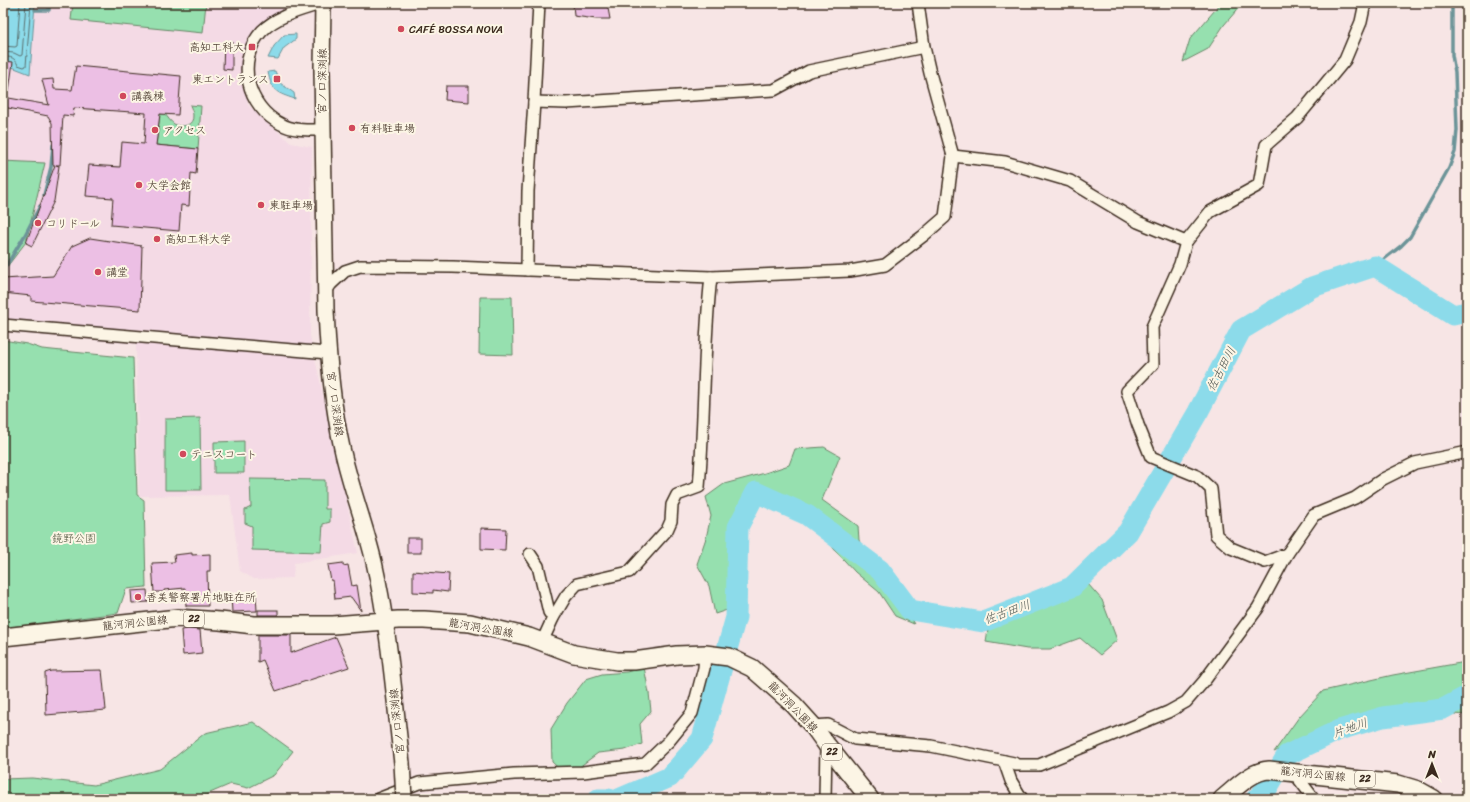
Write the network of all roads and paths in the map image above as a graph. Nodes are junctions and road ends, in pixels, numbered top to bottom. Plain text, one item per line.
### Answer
1 (323, 3) edge
2 (539, 3) edge
3 (918, 3) edge
4 (1365, 3) edge
5 (924, 47) junction
6 (534, 102) junction
7 (323, 130) junction
8 (953, 156) junction
9 (1186, 242) junction
10 (527, 270) junction
11 (711, 277) junction
12 (326, 291) junction
13 (3, 325) edge
14 (328, 353) junction
15 (1467, 454) edge
16 (530, 554) dead end
17 (1287, 554) junction
18 (553, 618) junction
19 (385, 621) junction
20 (3, 637) edge
21 (542, 642) junction
22 (710, 654) junction
23 (813, 726) junction
24 (826, 744) junction
25 (1004, 761) junction
26 (1295, 772) junction
27 (378, 799) edge
28 (404, 799) edge
29 (825, 799) edge
30 (870, 799) edge
31 (1022, 799) edge
32 (1222, 799) edge
33 (1314, 799) edge
34 (1434, 799) edge

1 - 7 main road, 宮ノ口深渕線
1 - 7 street
2 - 6 street
3 - 5 street
4 - 9 street
5 - 6 street
5 - 8 street
6 - 10 street
7 - 12 main road, 宮ノ口深渕線
8 - 9 street
8 - 11 street
9 - 17 street
10 - 11 street
10 - 12 street
11 - 18 street
12 - 14 main road, 宮ノ口深渕線
13 - 14 street
14 - 19 main road, 宮ノ口深渕線
15 - 17 street
16 - 18 street
17 - 25 street
18 - 21 street
19 - 20 main road, 龍河洞公園線 / 22
19 - 21 main road, 龍河洞公園線 / 22
19 - 28 main road, 宮ノ口深渕線, bridge
21 - 22 main road, 龍河洞公園線 / 22
22 - 23 main road, 龍河洞公園線 / 22
22 - 27 street
23 - 24 main road, 龍河洞公園線 / 22
23 - 25 street
24 - 29 street
24 - 30 main road, 龍河洞公園線 / 22
25 - 31 street
26 - 32 main road, 龍河洞公園線 / 22
26 - 33 street
26 - 34 main road, 龍河洞公園線 / 22

